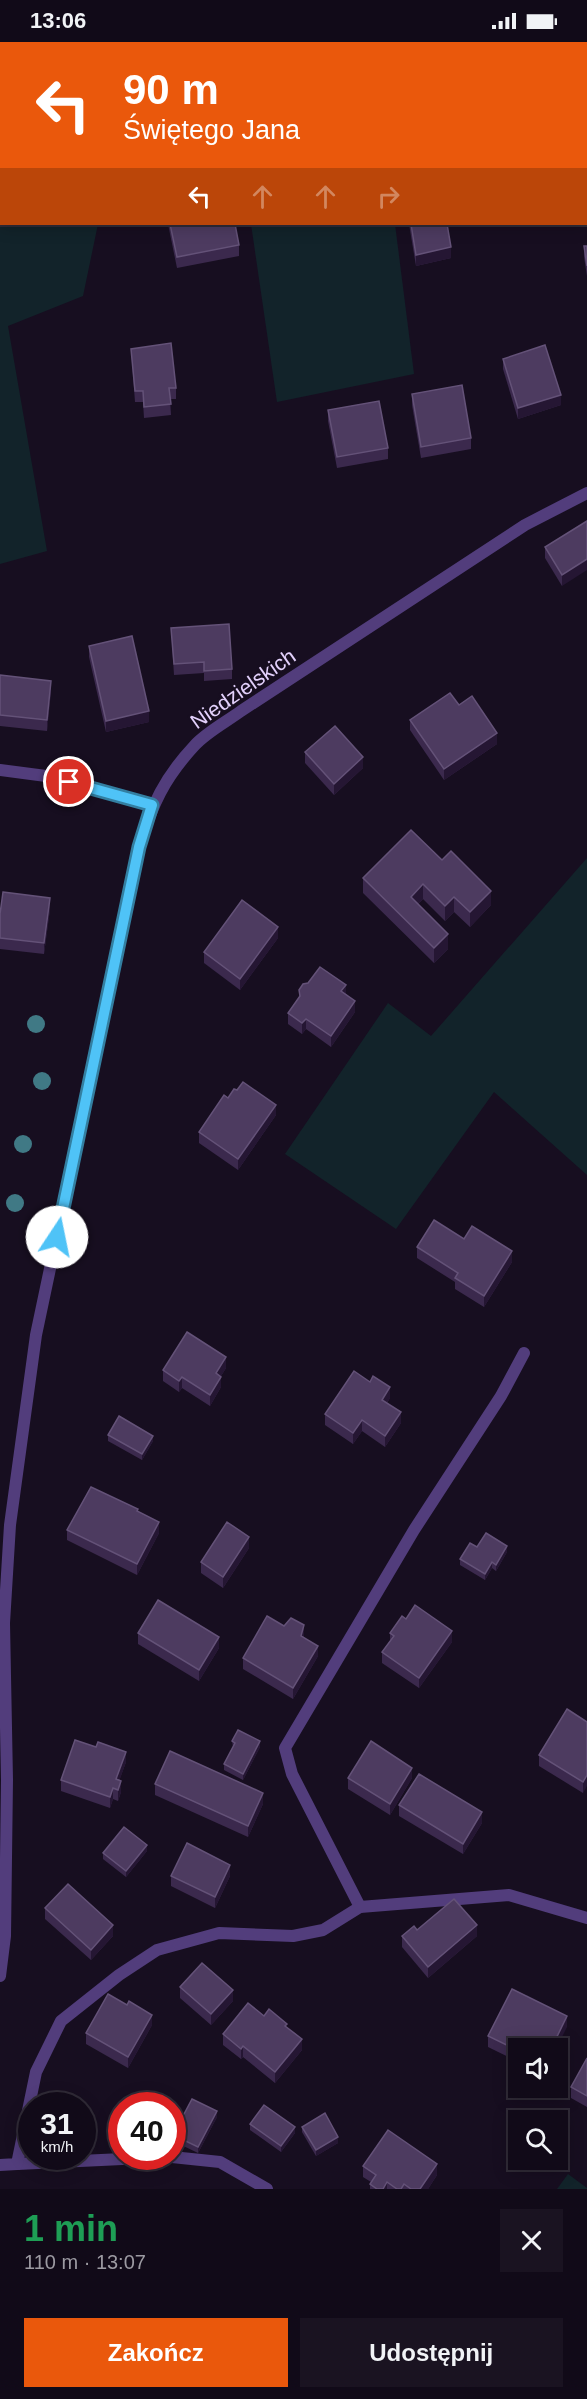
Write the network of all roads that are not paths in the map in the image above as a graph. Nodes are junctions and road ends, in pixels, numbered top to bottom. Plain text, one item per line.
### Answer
1 (587, 493) edge
2 (0, 770) edge
3 (152, 805) junction
4 (524, 1353) dead end
5 (360, 1907) junction
6 (587, 1918) edge
7 (0, 1976) edge
8 (186, 2158) edge
9 (108, 2160) edge
10 (17, 2164) junction
11 (0, 2165) edge
12 (267, 2189) edge

1 - 3 street, Niedzielskich
2 - 3 street
3 - 7 street, Niedzielskich
4 - 5 street
5 - 6 street
5 - 10 street
8 - 12 street
9 - 10 street
10 - 11 street

